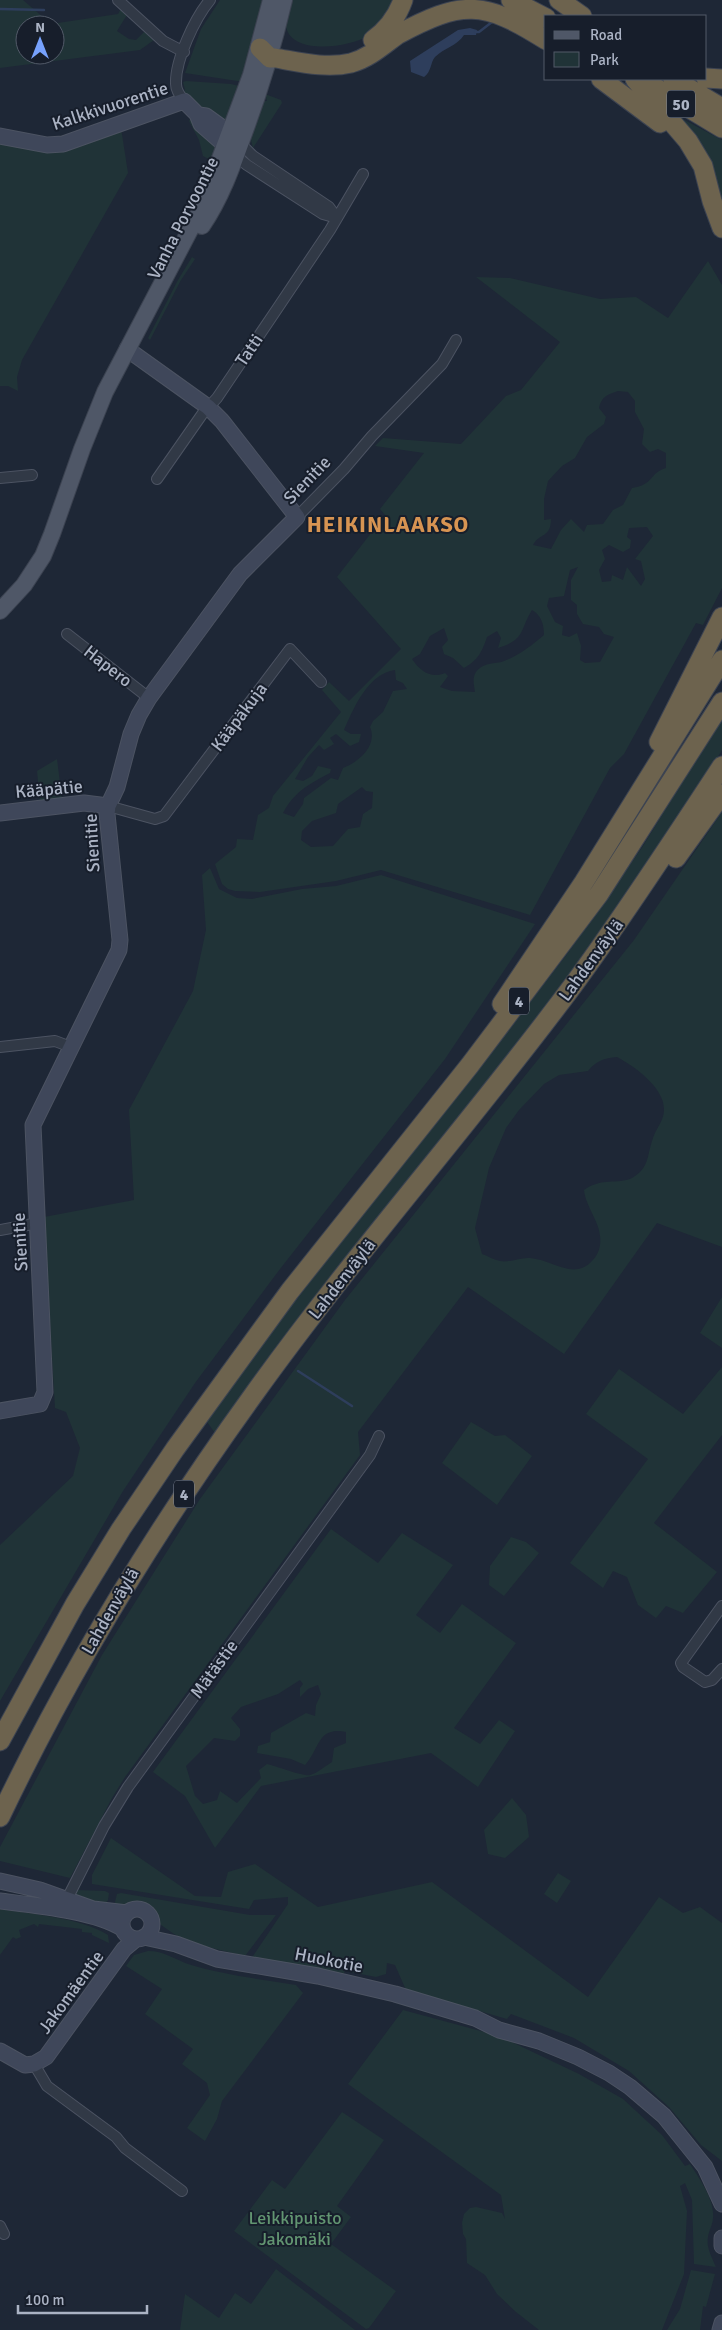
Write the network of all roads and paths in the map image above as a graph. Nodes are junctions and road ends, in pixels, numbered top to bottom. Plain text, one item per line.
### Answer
1 (210, 0) edge
2 (271, 0) edge
3 (284, 0) edge
4 (403, 0) edge
5 (435, 0) edge
6 (511, 0) edge
7 (526, 0) edge
8 (560, 0) edge
9 (124, 2) edge
10 (545, 15) edge
11 (581, 15) edge
12 (544, 16) edge
13 (398, 34) junction
14 (544, 39) edge
15 (268, 50) junction
16 (184, 52) junction
17 (707, 78) edge
18 (722, 79) edge
19 (602, 80) edge
20 (635, 80) edge
21 (643, 80) edge
22 (675, 80) edge
23 (184, 101) junction
24 (722, 108) edge
25 (722, 128) edge
26 (0, 136) edge
27 (233, 145) junction
28 (363, 174) dead end
29 (712, 201) junction
30 (337, 218) junction
31 (722, 228) edge
32 (456, 340) dead end
33 (132, 351) junction
34 (208, 407) junction
35 (32, 476) dead end
36 (0, 478) edge
37 (157, 479) dead end
38 (297, 517) junction
39 (0, 611) edge
40 (722, 618) edge
41 (67, 634) dead end
42 (722, 660) edge
43 (321, 682) dead end
44 (150, 698) junction
45 (722, 702) edge
46 (722, 766) edge
47 (722, 794) edge
48 (108, 806) junction
49 (0, 813) edge
50 (160, 818) joint
51 (584, 882) junction
52 (573, 985) junction
53 (0, 1047) edge
54 (71, 1047) junction
55 (436, 1106) junction
56 (38, 1223) junction
57 (0, 1230) edge
58 (0, 1411) edge
59 (379, 1436) dead end
60 (722, 1606) edge
61 (722, 1670) edge
62 (0, 1741) edge
63 (0, 1817) edge
64 (0, 1881) edge
65 (0, 1900) edge
66 (64, 1904) junction
67 (128, 1913) junction
68 (152, 1923) junction
69 (132, 1934) junction
70 (176, 1944) junction
71 (0, 2051) edge
72 (34, 2064) junction
73 (709, 2173) junction
74 (722, 2187) edge
75 (182, 2191) dead end
76 (722, 2204) edge
77 (722, 2238) edge
78 (722, 2246) edge
79 (722, 2323) edge
80 (720, 2330) edge

1 - 16 street
2 - 15 main road, Vanha Porvoontie
3 - 15 main road, Vanha Porvoontie
4 - 15 highway
5 - 13 highway
6 - 12 highway
7 - 10 highway
8 - 11 highway
9 - 16 street
13 - 14 highway
13 - 15 highway
15 - 27 main road, Vanha Porvoontie
16 - 23 street
17 - 18 highway
19 - 29 highway
20 - 29 highway
21 - 25 highway, 50
22 - 24 highway, 50
23 - 26 street, Kalkkivuorentie
23 - 27 street, Kalkkivuorentie
27 - 30 street
27 - 33 main road, Vanha Porvoontie
28 - 30 street, Tatti
29 - 31 highway
30 - 34 street, Tatti
32 - 38 street, Sienitie
33 - 34 street
33 - 39 main road, Vanha Porvoontie
34 - 37 street, Tatti
34 - 38 street
35 - 36 street
38 - 44 street, Sienitie
40 - 51 highway
41 - 44 street, Hapero
42 - 51 highway
43 - 50 street, Kääpäkuja
44 - 48 street, Sienitie
45 - 55 highway, Lahdenväylä / 4
46 - 52 highway, Lahdenväylä / 4
47 - 52 highway
48 - 49 street, Kääpätie
48 - 50 street, Kääpätie
48 - 54 street, Sienitie
51 - 55 highway
52 - 63 highway, Lahdenväylä / 4
53 - 54 street
54 - 56 street, Sienitie
55 - 62 highway, Lahdenväylä / 4
56 - 57 street
56 - 58 street, Sienitie
59 - 66 street, Mätästie
60 - 61 street
64 - 66 street
65 - 66 street
66 - 67 street
66 - 69 street, Huokotie
67 - 68 street
67 - 69 street
68 - 69 street
68 - 70 street, Huokotie
69 - 70 street, Huokotie
69 - 72 street, Jakomäentie
70 - 73 street, Huokotie
71 - 72 street
72 - 75 street
73 - 74 street, Huokotie
73 - 76 street, Huokotie
77 - 78 street
79 - 80 street

